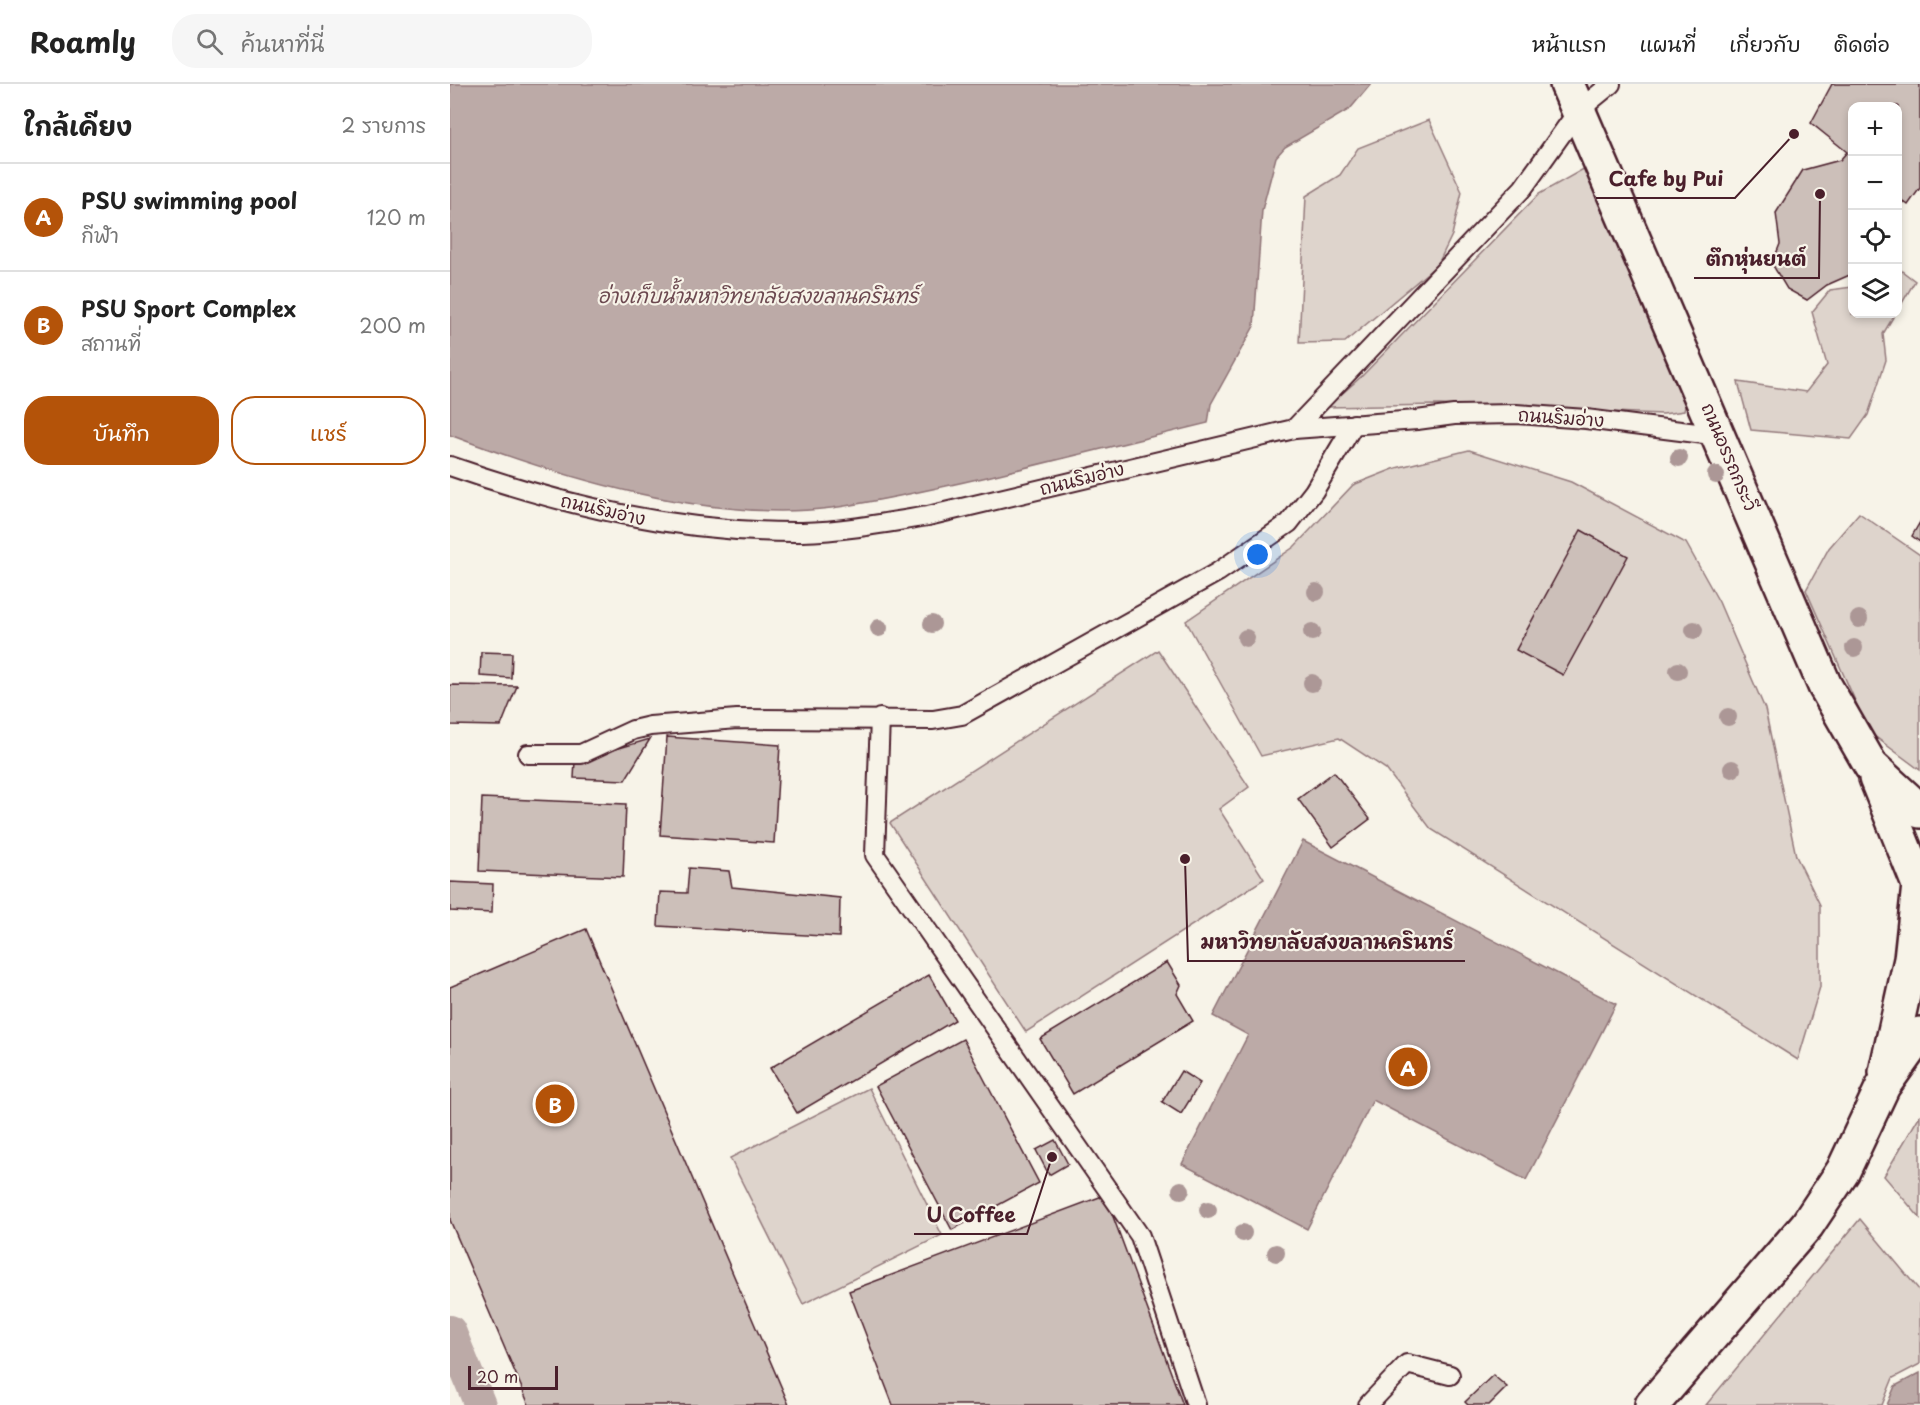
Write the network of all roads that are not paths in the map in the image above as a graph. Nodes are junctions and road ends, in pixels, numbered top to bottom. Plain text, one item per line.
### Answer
1 (1611, 84) edge
2 (1572, 97) edge
3 (1353, 423) junction
4 (1293, 429) junction
5 (1720, 436) junction
6 (450, 466) edge
7 (880, 718) junction
8 (528, 754) dead end
9 (1871, 766) junction
10 (1920, 811) edge
11 (1920, 883) edge
12 (1920, 900) edge
13 (1920, 1034) edge
14 (1883, 1086) junction
15 (1450, 1375) dead end
16 (1196, 1405) edge
17 (1368, 1405) edge
18 (1652, 1405) edge

1 - 2 lane
2 - 4 lane
2 - 5 street, ถนนอรรถกระวี
3 - 4 lane, ถนนริมอ่าง
3 - 5 lane, ถนนริมอ่าง
3 - 7 lane
4 - 6 lane, ถนนริมอ่าง
5 - 9 street, ถนนอรรถกระวี
7 - 8 lane
7 - 16 lane
9 - 10 street, ถนนอรรถกระวี
9 - 11 street
11 - 12 street
11 - 14 street
13 - 14 street
14 - 18 street
15 - 17 lane

